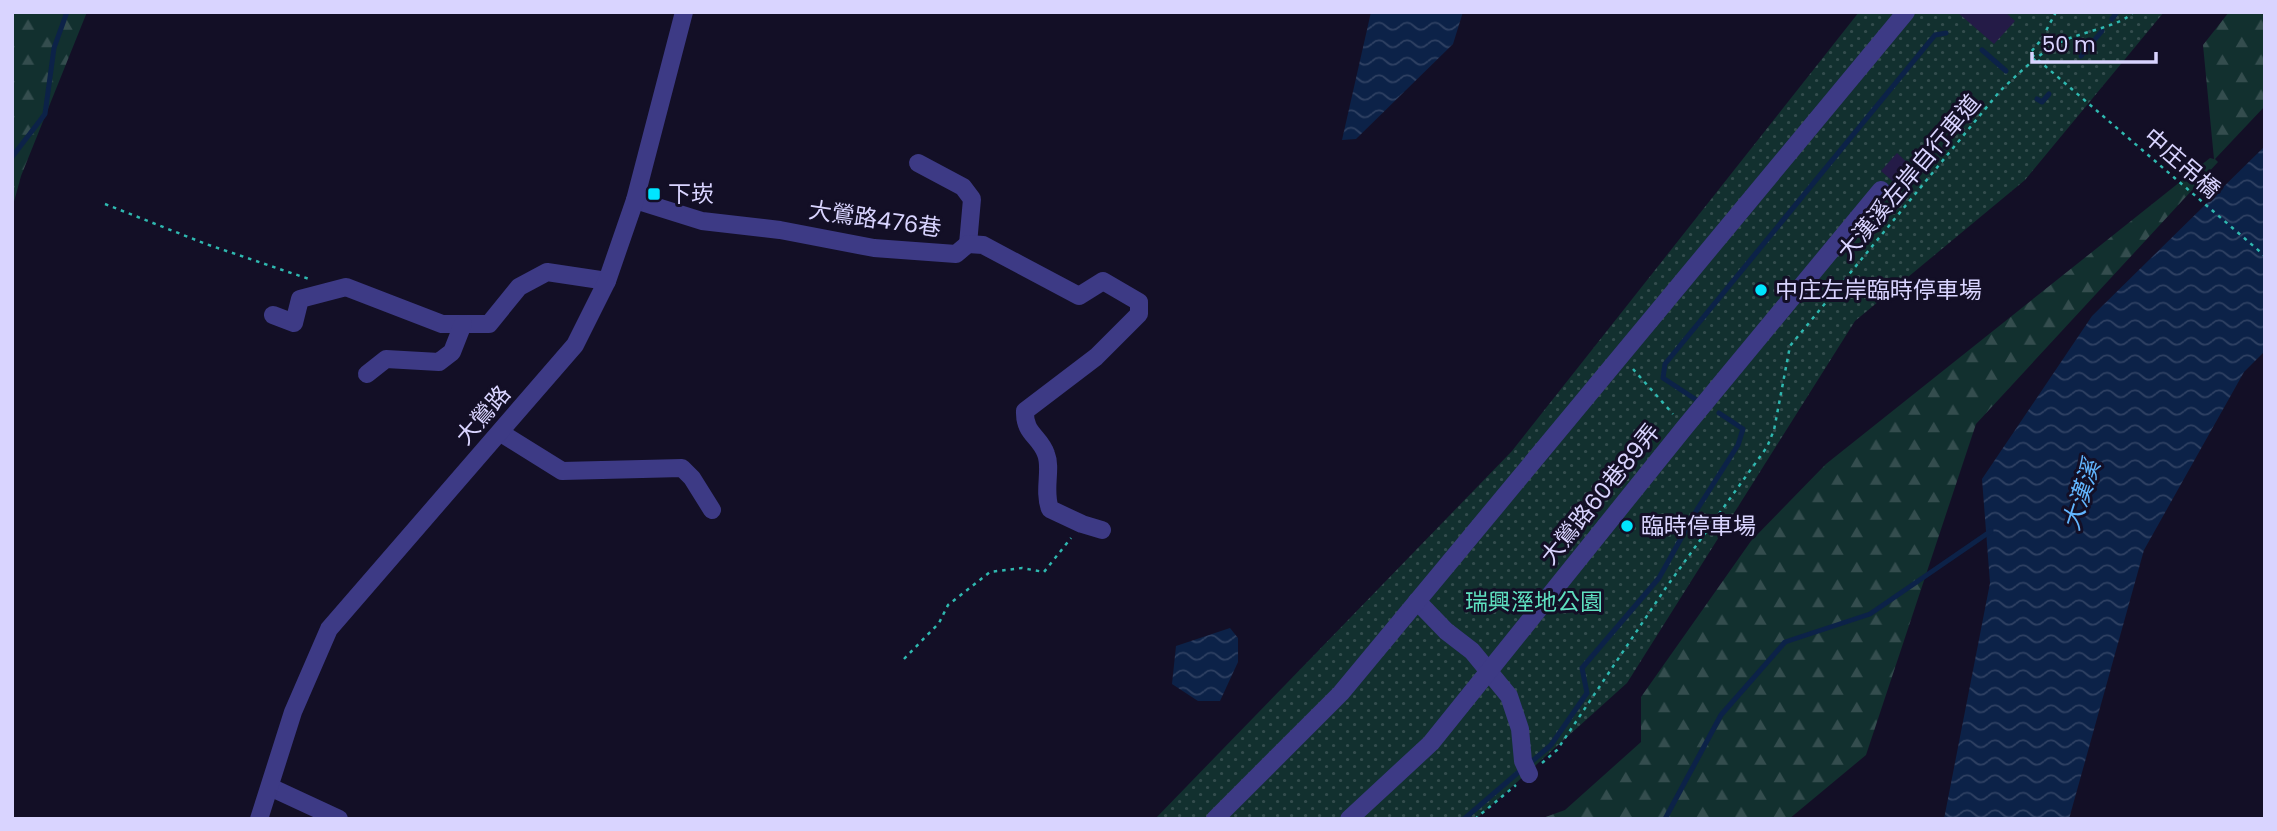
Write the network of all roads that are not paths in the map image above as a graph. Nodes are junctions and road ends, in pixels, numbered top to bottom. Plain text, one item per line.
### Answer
1 (684, 12) edge
2 (1906, 12) edge
3 (918, 163) dead end
4 (1881, 190) dead end
5 (635, 200) junction
6 (968, 244) junction
7 (607, 281) junction
8 (273, 315) dead end
9 (463, 324) junction
10 (367, 374) dead end
11 (501, 433) junction
12 (712, 510) dead end
13 (1102, 530) dead end
14 (1417, 601) junction
15 (1489, 673) junction
16 (1529, 774) road end
17 (270, 787) junction
18 (259, 819) edge
19 (339, 819) edge
20 (1215, 819) edge
21 (1349, 819) edge

1 - 5 street, 大鶯路
2 - 14 street
3 - 6 street
4 - 15 street, 大鶯路60巷89弄
5 - 6 street, 大鶯路476巷
5 - 7 street, 大鶯路
6 - 13 street, 大鶯路476巷
7 - 9 street
7 - 11 street, 大鶯路
8 - 9 street
9 - 10 street
11 - 12 street
11 - 17 street, 大鶯路
14 - 15 street
14 - 20 street
15 - 16 street
15 - 21 street, 大鶯路60巷89弄
17 - 18 street, 大鶯路
17 - 19 street

